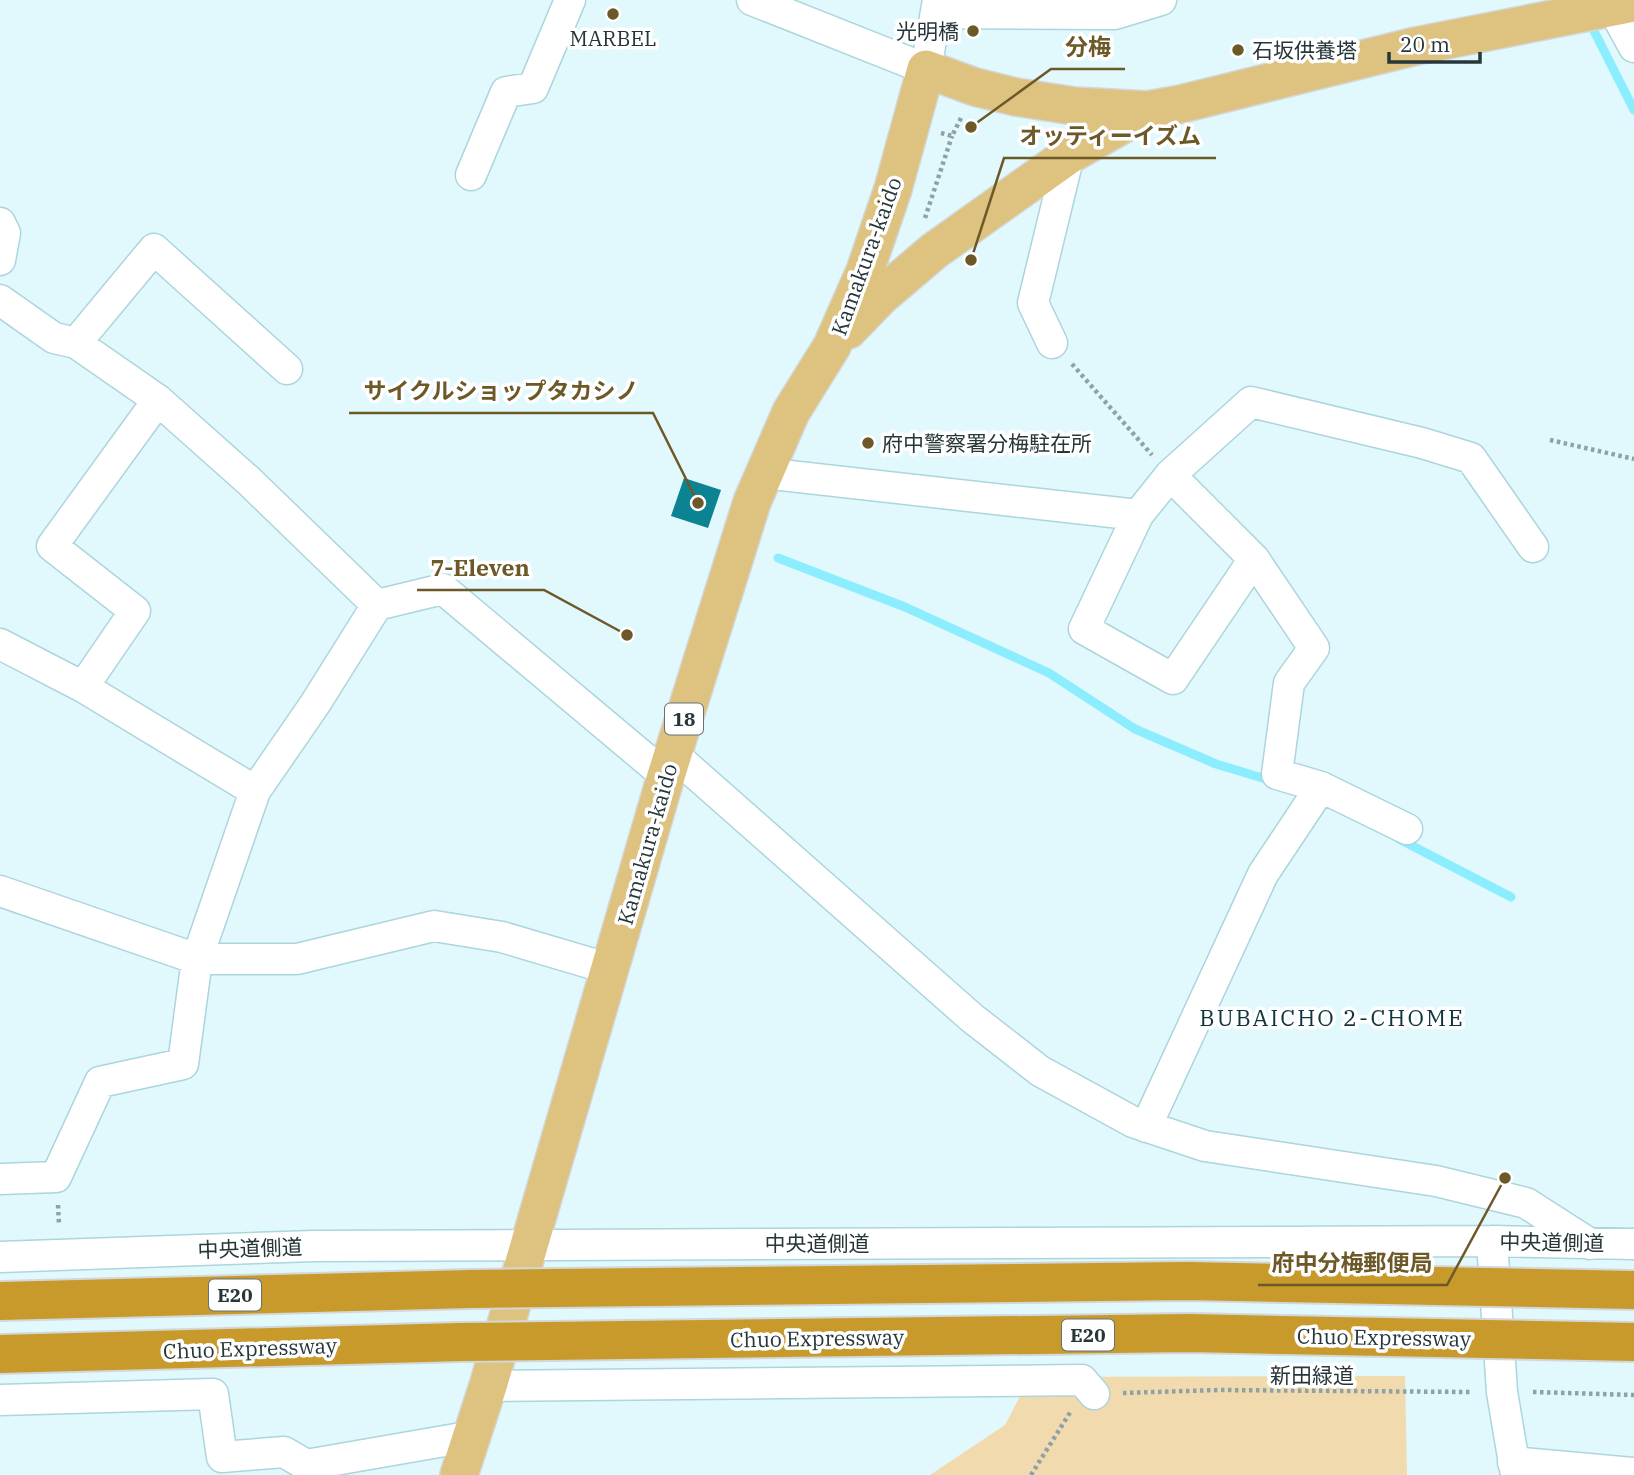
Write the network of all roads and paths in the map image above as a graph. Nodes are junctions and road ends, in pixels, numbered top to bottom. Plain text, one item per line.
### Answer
1 (570, 0) edge
2 (752, 0) edge
3 (1161, 0) edge
4 (1623, 5) edge
5 (937, 6) edge
6 (1634, 47) edge
7 (926, 69) junction
8 (1148, 110) junction
9 (952, 136) dead end
10 (1069, 155) junction
11 (471, 175) dead end
12 (0, 223) edge
13 (934, 251) junction
14 (0, 260) edge
15 (0, 300) edge
16 (76, 343) junction
17 (1052, 343) joint
18 (832, 346) junction
19 (287, 369) dead end
20 (158, 400) junction
21 (1550, 440) dead end
22 (1634, 459) edge
23 (763, 473) junction
24 (1170, 475) junction
25 (1138, 515) junction
26 (1533, 547) dead end
27 (1254, 559) junction
28 (377, 604) junction
29 (0, 644) edge
30 (83, 687) junction
31 (670, 765) junction
32 (1321, 787) junction
33 (255, 791) junction
34 (1407, 829) dead end
35 (0, 891) edge
36 (197, 959) junction
37 (610, 970) junction
38 (1146, 1126) junction
39 (56, 1177) junction
40 (0, 1179) edge
41 (1492, 1241) junction
42 (529, 1244) junction
43 (1590, 1244) junction
44 (1634, 1244) edge
45 (60, 1256) junction
46 (0, 1257) edge
47 (1634, 1290) edge
48 (0, 1301) edge
49 (1634, 1342) edge
50 (0, 1354) edge
51 (488, 1386) junction
52 (1502, 1392) junction
53 (1094, 1394) junction
54 (1634, 1395) edge
55 (0, 1400) edge
56 (473, 1436) junction
57 (1514, 1469) edge
58 (1634, 1473) edge
59 (459, 1475) edge
60 (1031, 1475) edge

1 - 11 street
2 - 7 street
3 - 5 street
4 - 6 street
4 - 8 main road, 18
5 - 7 street
7 - 8 main road, 18
7 - 18 main road, Kamakura-kaido / 18
8 - 10 main road, 18
9 - 13 path
10 - 13 main road, 18
10 - 17 street
12 - 14 street
13 - 18 main road, 18
15 - 16 street
16 - 19 street
16 - 20 street
17 - 24 path
18 - 23 main road, Kamakura-kaido / 18
20 - 28 street
20 - 30 street
21 - 22 path
23 - 25 street
23 - 31 main road, Kamakura-kaido / 18
24 - 25 street
24 - 26 street
24 - 27 street
25 - 27 street
27 - 32 street
28 - 31 street
28 - 33 street
29 - 30 street
30 - 33 street
31 - 37 main road, Kamakura-kaido / 18
31 - 38 street
32 - 34 street
32 - 38 street
33 - 36 street
35 - 36 street
36 - 37 street
36 - 39 street
37 - 42 main road, Kamakura-kaido / 18
38 - 43 street
39 - 40 street
39 - 45 path
41 - 42 street, 中央道側道
41 - 43 street, 中央道側道
41 - 52 street
42 - 45 street, 中央道側道
42 - 51 main road, Kamakura-kaido / 18
43 - 44 street, 中央道側道
45 - 46 street, 中央道側道
47 - 48 highway, E20, bridge
49 - 50 highway, Chuo Expressway / E20, bridge
51 - 53 street
51 - 56 main road, Kamakura-kaido / 18
52 - 53 path, 新田緑道
52 - 54 path, 新田緑道
52 - 57 street
53 - 60 path
55 - 56 street
56 - 59 main road, Kamakura-kaido / 18
57 - 58 street

